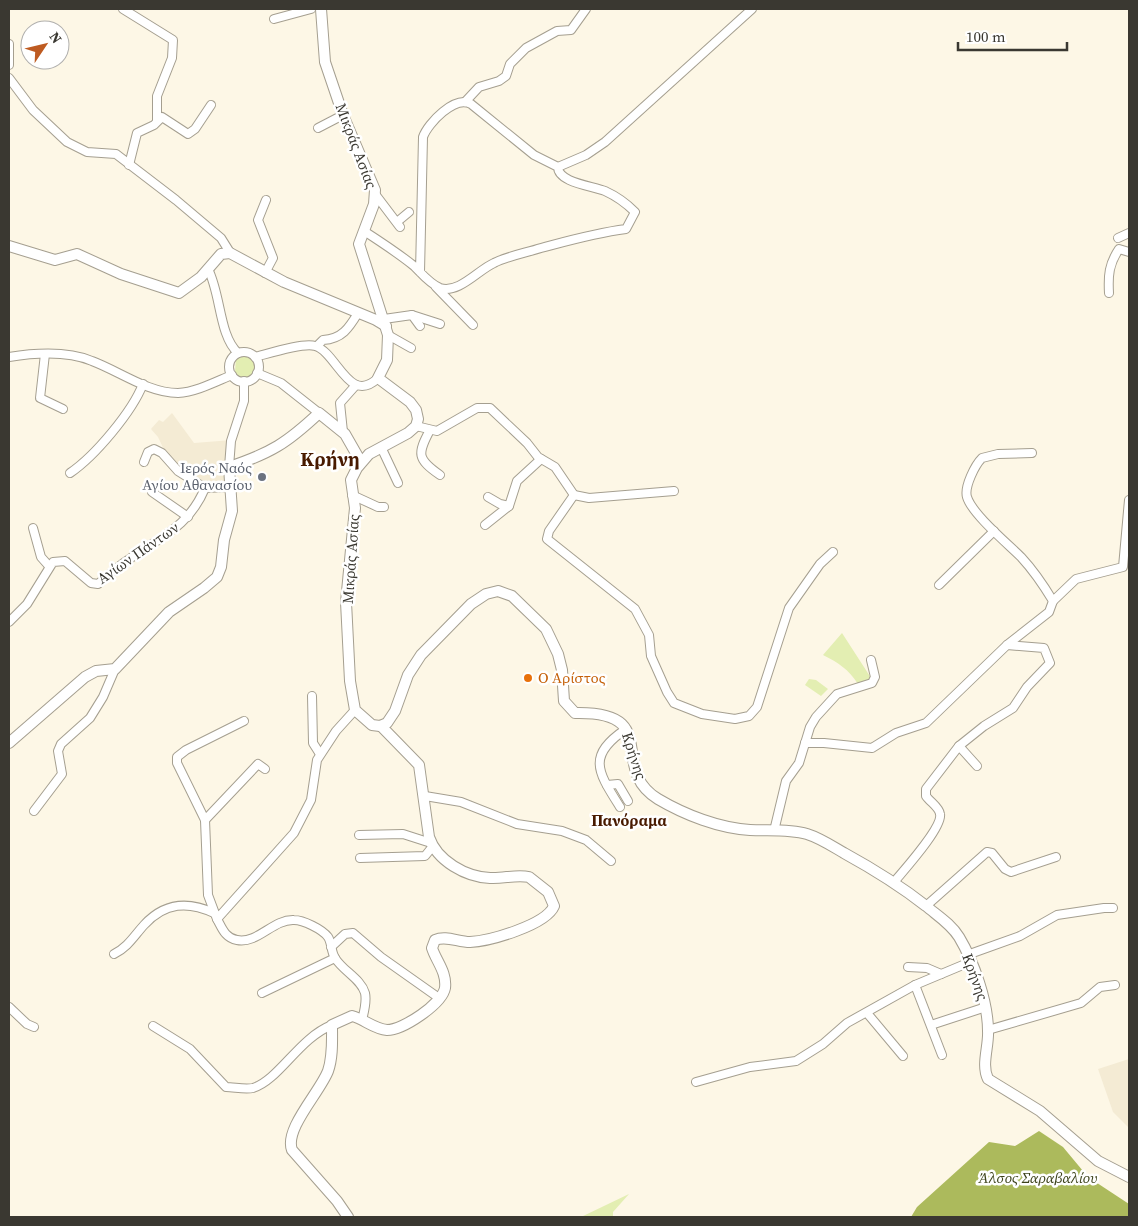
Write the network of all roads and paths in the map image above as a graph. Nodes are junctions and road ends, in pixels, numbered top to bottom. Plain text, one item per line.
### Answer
1 (123, 9) edge
2 (311, 9) edge
3 (321, 9) edge
4 (586, 9) edge
5 (752, 9) edge
6 (274, 19) dead end
7 (9, 44) edge
8 (9, 65) edge
9 (9, 78) edge
10 (465, 102) junction
11 (210, 105) dead end
12 (343, 115) junction
13 (157, 120) junction
14 (318, 128) dead end
15 (129, 165) junction
16 (558, 167) junction
17 (375, 194) junction
18 (266, 200) dead end
19 (409, 212) dead end
20 (364, 231) junction
21 (1129, 233) edge
22 (1118, 238) dead end
23 (9, 246) edge
24 (1129, 252) edge
25 (231, 254) junction
26 (208, 269) junction
27 (420, 272) junction
28 (265, 273) junction
29 (433, 283) junction
30 (1110, 293) dead end
31 (358, 313) junction
32 (412, 316) junction
33 (440, 324) dead end
34 (473, 325) dead end
35 (420, 326) dead end
36 (386, 327) junction
37 (317, 346) junction
38 (410, 348) dead end
39 (238, 353) junction
40 (44, 354) junction
41 (9, 357) edge
42 (254, 357) junction
43 (257, 373) junction
44 (232, 376) junction
45 (378, 378) junction
46 (244, 381) junction
47 (143, 384) junction
48 (356, 385) junction
49 (63, 409) dead end
50 (319, 413) junction
51 (416, 426) junction
52 (430, 430) junction
53 (343, 432) junction
54 (381, 448) junction
55 (1032, 453) dead end
56 (542, 459) junction
57 (144, 462) dead end
58 (361, 462) junction
59 (229, 467) junction
60 (70, 473) dead end
61 (440, 475) dead end
62 (398, 483) dead end
63 (228, 487) junction
64 (205, 488) junction
65 (674, 491) dead end
66 (152, 492) dead end
67 (352, 495) junction
68 (574, 495) junction
69 (488, 497) dead end
70 (1129, 500) edge
71 (509, 506) junction
72 (384, 507) dead end
73 (188, 516) junction
74 (485, 525) dead end
75 (33, 528) dead end
76 (994, 531) junction
77 (833, 552) dead end
78 (50, 566) junction
79 (939, 585) dead end
80 (1053, 601) junction
81 (9, 622) edge
82 (1007, 645) junction
83 (871, 660) dead end
84 (115, 669) junction
85 (312, 696) dead end
86 (355, 710) junction
87 (244, 721) dead end
88 (381, 726) junction
89 (626, 729) junction
90 (9, 743) edge
91 (806, 743) junction
92 (959, 746) junction
93 (320, 754) junction
94 (977, 766) dead end
95 (265, 769) dead end
96 (607, 785) junction
97 (425, 796) junction
98 (628, 801) dead end
99 (620, 807) dead end
100 (34, 811) dead end
101 (205, 820) junction
102 (774, 831) junction
103 (359, 835) dead end
104 (432, 845) junction
105 (1056, 857) dead end
106 (360, 858) dead end
107 (611, 860) dead end
108 (895, 881) junction
109 (926, 906) junction
110 (1114, 908) dead end
111 (216, 916) junction
112 (332, 947) junction
113 (114, 954) dead end
114 (335, 958) junction
115 (968, 958) junction
116 (908, 968) dead end
117 (942, 974) junction
118 (915, 985) junction
119 (1115, 985) dead end
120 (262, 993) dead end
121 (439, 998) junction
122 (986, 1006) junction
123 (9, 1007) edge
124 (868, 1013) junction
125 (362, 1020) junction
126 (332, 1025) junction
127 (931, 1025) junction
128 (153, 1026) dead end
129 (34, 1027) dead end
130 (988, 1030) junction
131 (942, 1055) dead end
132 (903, 1056) dead end
133 (696, 1082) dead end
134 (1129, 1177) edge
135 (348, 1217) edge

1 - 13 street
2 - 6 street
3 - 12 street, Μικράς Ασίας
4 - 10 street
5 - 16 street
7 - 8 street
9 - 15 street
10 - 16 street
10 - 27 street
11 - 13 street
12 - 14 street
12 - 17 street, Μικράς Ασίας
13 - 15 street
15 - 25 street
16 - 29 street
17 - 19 street
17 - 20 street, Μικράς Ασίας
18 - 28 street
20 - 27 street
20 - 36 street, Μικράς Ασίας
21 - 22 street
23 - 26 street
24 - 30 street
25 - 26 street
25 - 28 street
26 - 39 street
27 - 29 street
28 - 31 street
29 - 34 street
31 - 36 street
31 - 37 street
32 - 33 street
32 - 35 street
32 - 36 street
36 - 38 street
36 - 45 street, Μικράς Ασίας
37 - 42 street
37 - 48 street
39 - 42 street
39 - 44 street
40 - 41 street
40 - 47 street
40 - 49 street
42 - 43 street
43 - 46 street
43 - 50 street
44 - 46 street
44 - 47 street
45 - 48 street
45 - 51 street
46 - 59 street
47 - 60 street
48 - 53 street
50 - 53 street
50 - 59 street
51 - 52 street
51 - 54 street
52 - 56 street
52 - 61 street
53 - 58 street
54 - 58 street
54 - 62 street
55 - 76 street
56 - 68 street
56 - 71 street
57 - 64 street
58 - 67 street, Μικράς Ασίας
59 - 63 street
63 - 64 street
63 - 84 street
64 - 73 street, Αγίων Πάντων
65 - 68 street
66 - 73 street
67 - 72 street
67 - 86 street, Μικράς Ασίας
68 - 77 street
69 - 71 street
70 - 80 street
71 - 74 street
73 - 78 street, Αγίων Πάντων
75 - 78 street
76 - 79 street
76 - 80 street
78 - 81 street
80 - 82 street
82 - 91 street
82 - 92 street
83 - 91 street
84 - 90 street
84 - 100 street
85 - 93 street
86 - 88 street
86 - 93 street
87 - 101 street
88 - 89 street, Κρήνης
88 - 97 street
89 - 96 street
89 - 102 street, Κρήνης
91 - 102 street
92 - 94 street
92 - 108 street
93 - 111 street
95 - 101 street
96 - 98 street
96 - 99 street
97 - 104 street
97 - 107 street
101 - 111 street
102 - 108 street, Κρήνης
103 - 104 street
104 - 106 street
104 - 121 street
105 - 109 street
108 - 109 street, Κρήνης
109 - 115 street, Κρήνης
110 - 115 street
111 - 112 street
111 - 113 street
112 - 114 street
112 - 121 street
114 - 120 street
114 - 125 street
115 - 117 street
115 - 122 street, Κρήνης
116 - 117 street
117 - 118 street
118 - 124 street
118 - 127 street
119 - 130 street
121 - 125 street
122 - 127 street
122 - 130 street, Κρήνης
123 - 129 street
124 - 132 street
124 - 133 street
125 - 126 street
126 - 128 street
126 - 135 street
127 - 131 street
130 - 134 street, Κρήνης

